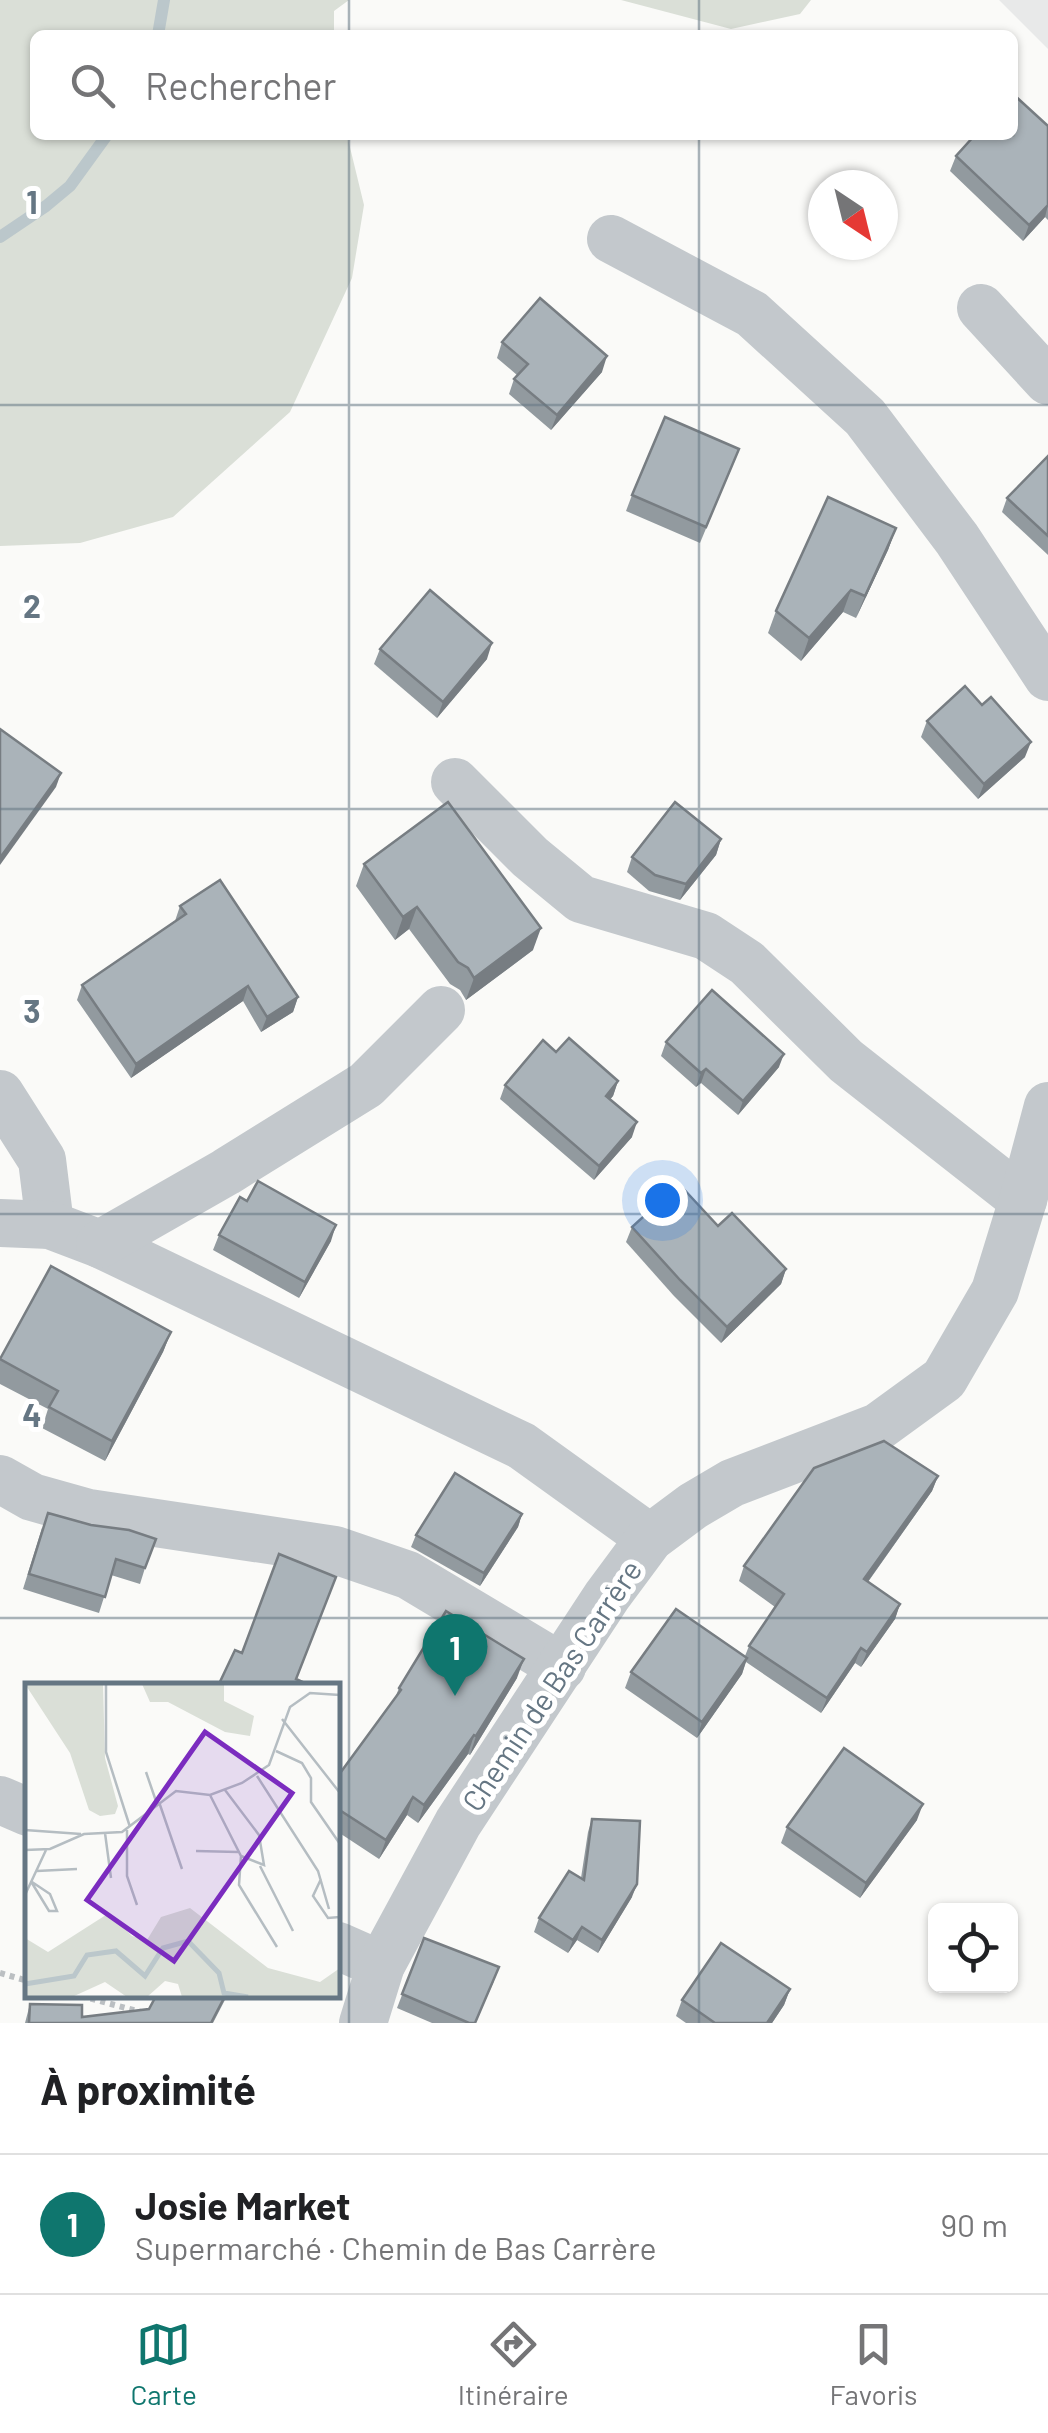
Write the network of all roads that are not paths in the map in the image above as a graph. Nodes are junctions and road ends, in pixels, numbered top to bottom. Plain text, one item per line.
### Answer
1 (612, 240) dead end
2 (981, 308) dead end
3 (1048, 381) edge
4 (1048, 677) edge
5 (456, 782) dead end
6 (440, 1010) dead end
7 (0, 1094) edge
8 (1048, 1106) edge
9 (1034, 1181) edge
10 (0, 1223) edge
11 (50, 1225) junction
12 (100, 1244) junction
13 (0, 1479) edge
14 (650, 1538) junction
15 (562, 1668) junction
16 (0, 1800) edge
17 (25, 1811) edge
18 (340, 1947) edge
19 (381, 1965) junction
20 (363, 2023) edge

1 - 4 street
2 - 3 street
5 - 9 street
6 - 12 street
7 - 11 street
8 - 9 street, Chemin de Bas Carrère
9 - 14 street, Chemin de Bas Carrère
10 - 11 street
11 - 12 street
12 - 14 street
13 - 15 street
14 - 15 street, Chemin de Bas Carrère
15 - 19 street, Chemin de Bas Carrère
16 - 17 street
18 - 19 street
19 - 20 street, Chemin de Bas Carrère

